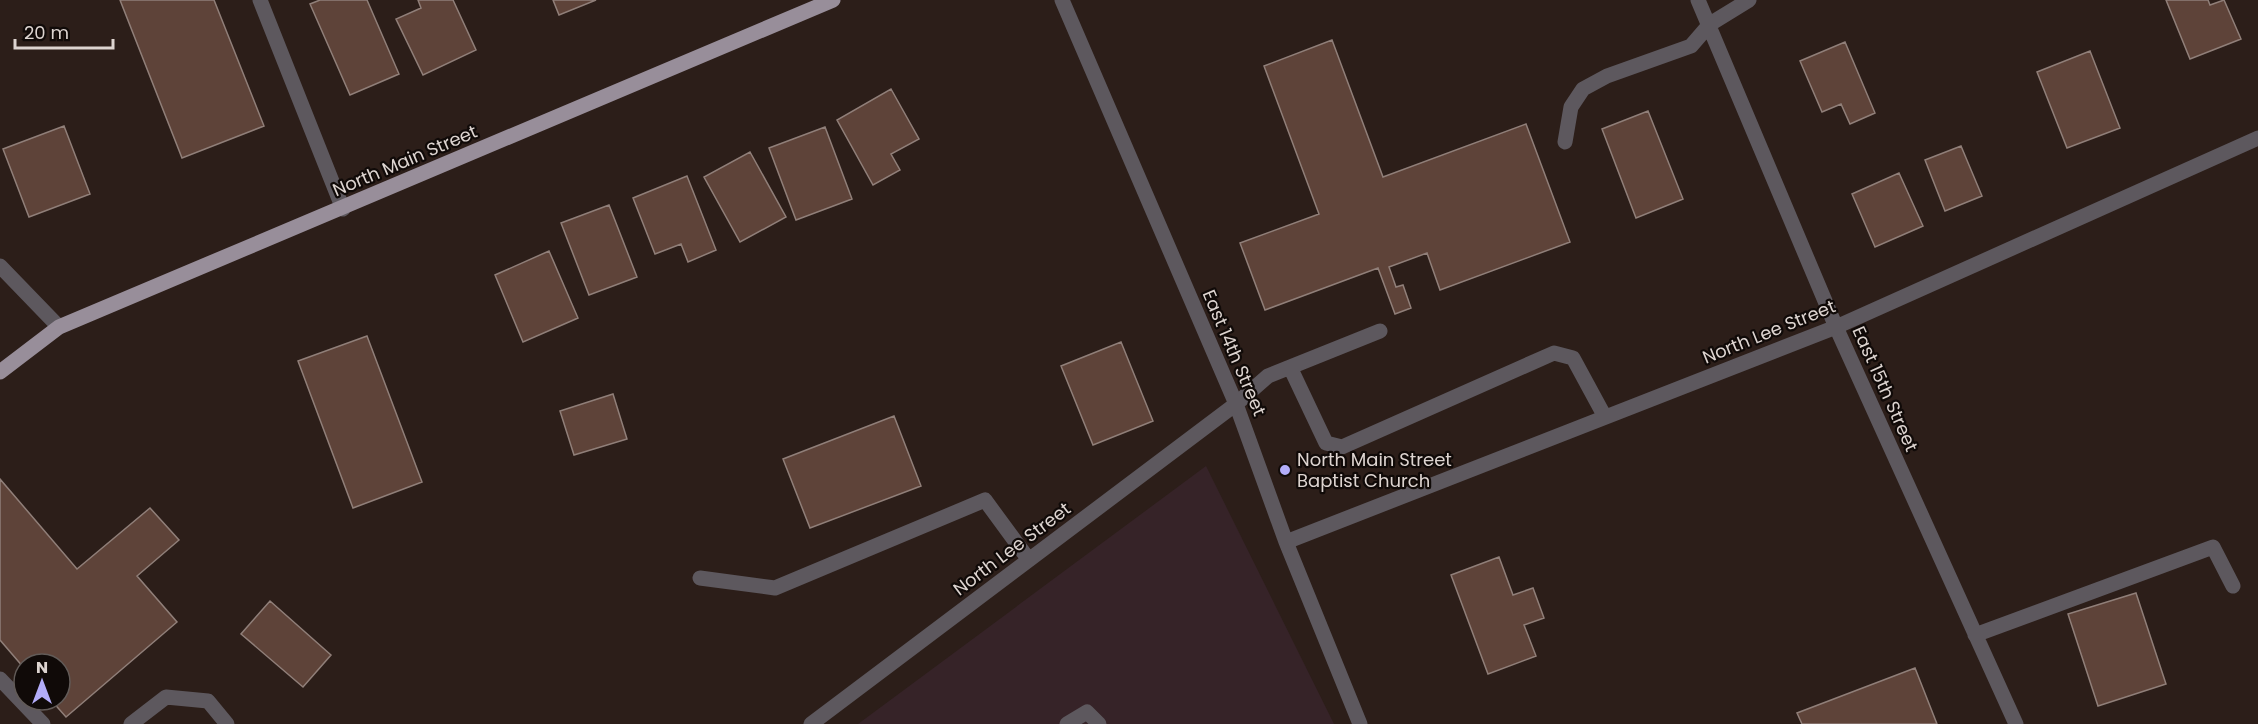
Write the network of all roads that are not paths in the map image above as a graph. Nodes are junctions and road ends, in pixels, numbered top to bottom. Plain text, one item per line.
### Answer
1 (260, 0) edge
2 (833, 0) edge
3 (1062, 0) edge
4 (1698, 0) edge
5 (1749, 0) edge
6 (1710, 24) junction
7 (2258, 138) edge
8 (1565, 142) dead end
9 (342, 209) junction
10 (0, 266) edge
11 (59, 327) junction
12 (1836, 327) junction
13 (1380, 332) dead end
14 (1290, 367) junction
15 (0, 372) edge
16 (1236, 404) junction
17 (1605, 417) junction
18 (1286, 542) junction
19 (1029, 560) junction
20 (700, 578) dead end
21 (2233, 586) dead end
22 (1975, 635) junction
23 (0, 679) edge
24 (43, 724) edge
25 (131, 724) edge
26 (227, 724) edge
27 (811, 724) edge
28 (1067, 724) edge
29 (1099, 724) edge
30 (1360, 724) edge
31 (2016, 724) edge

1 - 9 street
2 - 9 main road, North Main Street
3 - 16 street, East 14th Street
4 - 6 street, East 15th Street
5 - 6 street
6 - 8 street
6 - 12 street, East 15th Street
7 - 12 street, North Lee Street
9 - 11 main road, North Main Street
10 - 11 street
11 - 15 main road, North Main Street
12 - 17 street, North Lee Street
12 - 22 street, East 15th Street
13 - 14 street, North Lee Street
14 - 16 street, North Lee Street
14 - 17 street
16 - 18 street, East 14th Street
16 - 19 street, North Lee Street
17 - 18 street, North Lee Street
18 - 30 street, East 14th Street
19 - 20 street
19 - 27 street, North Lee Street
21 - 22 street
22 - 31 street, East 15th Street
23 - 24 street
25 - 26 street
28 - 29 street

